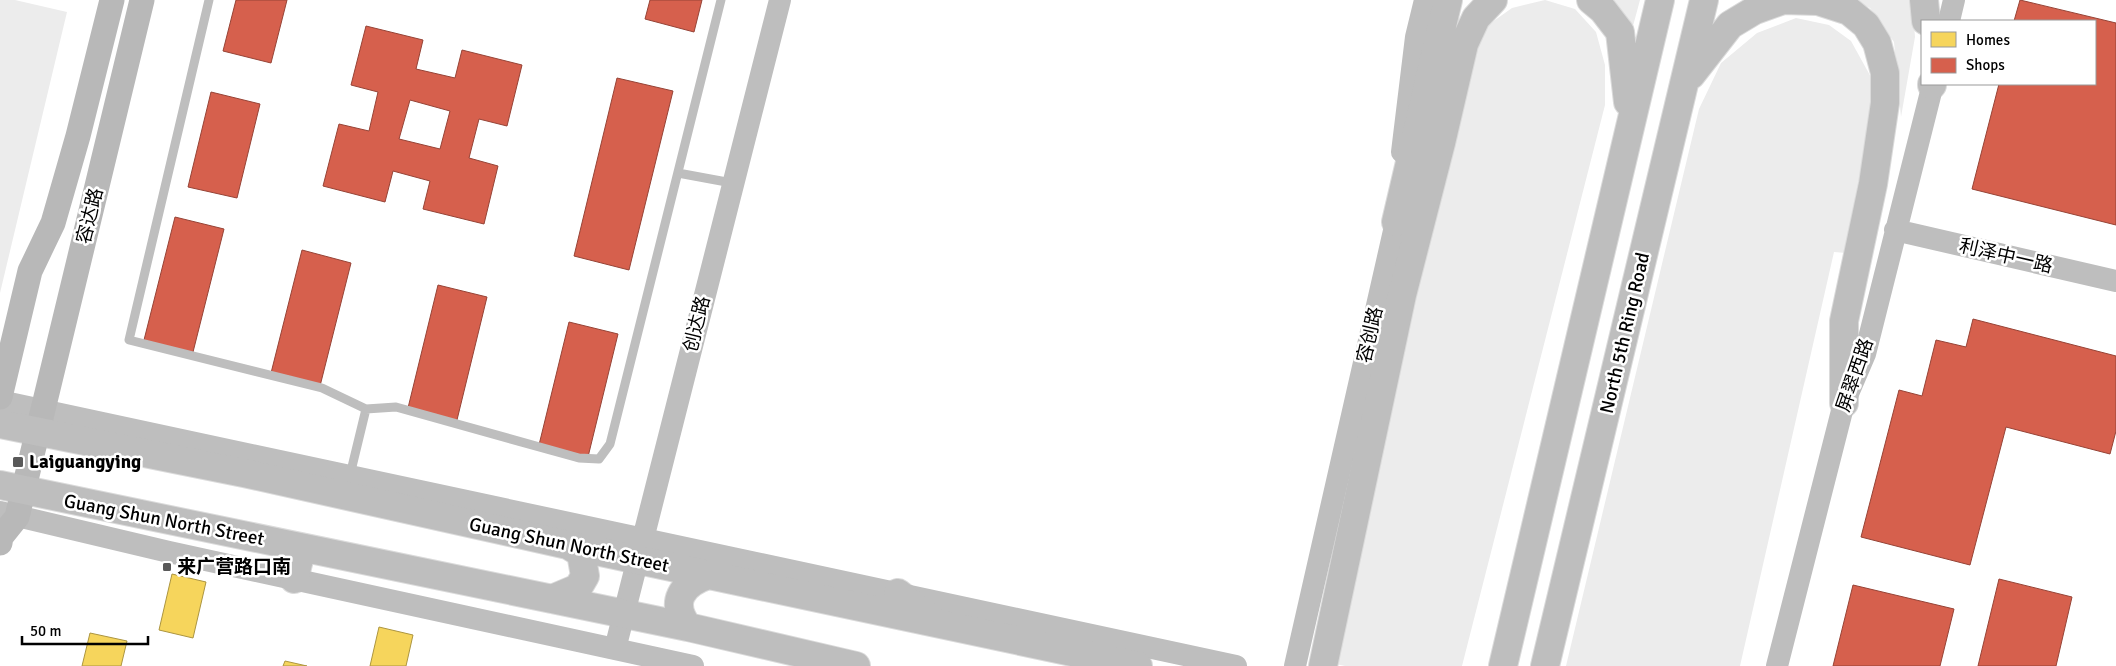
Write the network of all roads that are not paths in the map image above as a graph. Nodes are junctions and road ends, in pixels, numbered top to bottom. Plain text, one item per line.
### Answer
1 (112, 0) edge
2 (142, 0) edge
3 (209, 0) edge
4 (721, 0) edge
5 (780, 0) edge
6 (1424, 0) edge
7 (1448, 0) edge
8 (1493, 0) edge
9 (1591, 0) edge
10 (1660, 0) edge
11 (1704, 0) edge
12 (1924, 0) edge
13 (1954, 0) edge
14 (1926, 20) edge
15 (1948, 20) edge
16 (1685, 82) junction
17 (1932, 85) edge
18 (1630, 128) junction
19 (678, 173) junction
20 (732, 183) junction
21 (1396, 222) junction
22 (1895, 230) junction
23 (2116, 281) edge
24 (0, 397) edge
25 (0, 401) edge
26 (1844, 403) junction
27 (366, 409) junction
28 (40, 421) junction
29 (0, 424) edge
30 (390, 484) junction
31 (347, 485) junction
32 (12, 488) edge
33 (415, 511) junction
34 (9, 515) edge
35 (0, 543) edge
36 (568, 546) junction
37 (302, 548) junction
38 (640, 549) junction
39 (708, 575) junction
40 (294, 579) junction
41 (898, 593) junction
42 (552, 599) junction
43 (624, 614) junction
44 (936, 623) junction
45 (688, 627) junction
46 (615, 649) junction
47 (693, 666) edge
48 (856, 666) edge
49 (1138, 666) edge
50 (1236, 666) edge
51 (1295, 666) edge
52 (1323, 666) edge
53 (1503, 666) edge
54 (1545, 666) edge
55 (1777, 666) edge

1 - 24 main road, 容达路
2 - 28 main road, 容达路
3 - 27 lane
4 - 19 lane
5 - 20 street, 创达路
6 - 21 street, 容创路
7 - 21 main road
8 - 52 main road
9 - 18 main road
10 - 18 main road
11 - 16 main road, North 5th Ring Road
12 - 14 main road
13 - 15 street
16 - 26 main road
16 - 54 main road, North 5th Ring Road
17 - 22 street, 屏翠西路
18 - 53 main road
19 - 20 lane
19 - 27 lane
20 - 38 street, 创达路
21 - 51 street, 容创路
22 - 23 street, 利泽中一路
22 - 26 street, 屏翠西路
25 - 28 street
26 - 55 street, 屏翠西路
27 - 31 lane
28 - 29 main road, Guang Shun North Street
28 - 31 main road, Guang Shun North Street
28 - 32 main road, 容达路
30 - 31 street
30 - 33 main road
30 - 38 street
31 - 33 main road, Guang Shun North Street
32 - 34 main road, 容达路
32 - 37 main road, Guang Shun North Street
33 - 36 main road, Guang Shun North Street
34 - 35 main road
34 - 40 street
36 - 38 main road, Guang Shun North Street
36 - 42 main road
37 - 40 main road
37 - 42 main road, Guang Shun North Street
38 - 39 main road, Guang Shun North Street
38 - 41 street
38 - 43 street, 创达路
39 - 44 main road, Guang Shun North Street
39 - 45 main road
40 - 46 street
41 - 44 main road
41 - 50 street
42 - 43 main road, Guang Shun North Street
43 - 45 main road, Guang Shun North Street
43 - 46 street, 创达路
44 - 49 main road, Guang Shun North Street
45 - 48 main road, Guang Shun North Street
46 - 47 street

